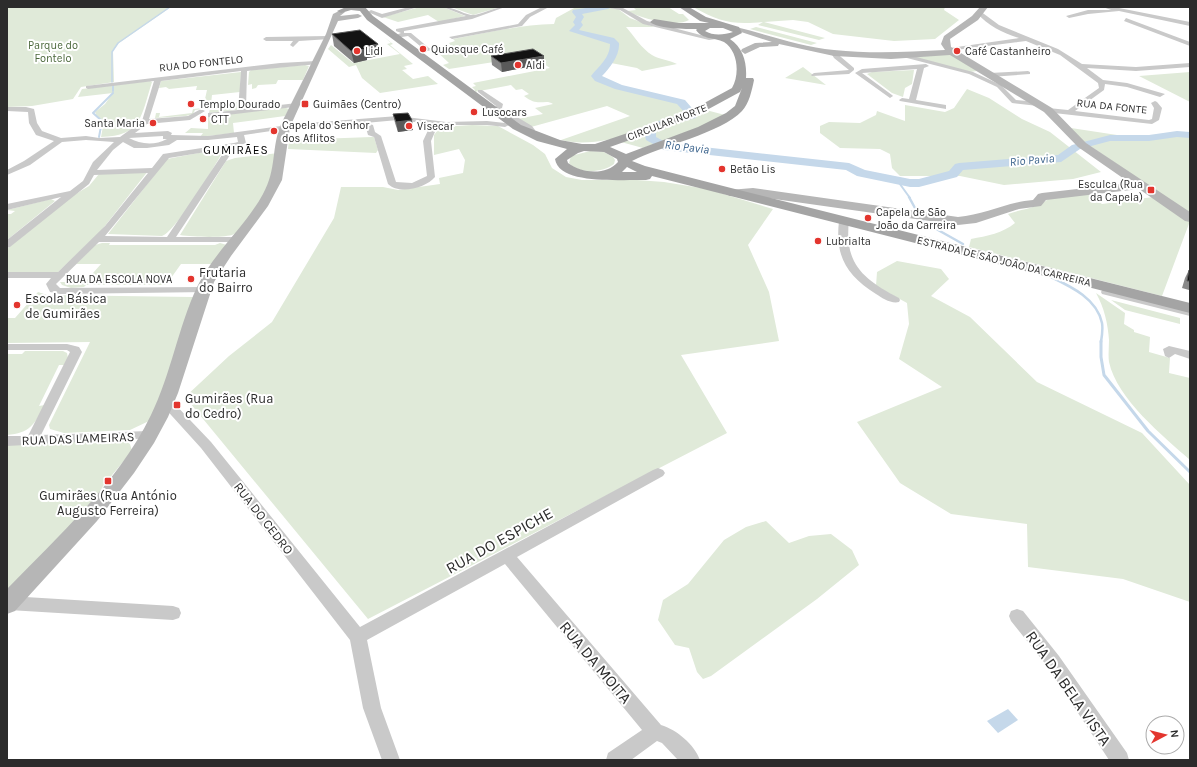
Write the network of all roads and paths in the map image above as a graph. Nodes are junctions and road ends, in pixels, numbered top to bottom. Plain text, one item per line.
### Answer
1 (415, 7) edge
2 (446, 7) edge
3 (500, 7) edge
4 (546, 7) edge
5 (611, 7) edge
6 (676, 7) edge
7 (684, 7) edge
8 (1106, 7) edge
9 (1123, 10) junction
10 (352, 12) edge
11 (626, 12) junction
12 (979, 13) edge
13 (1069, 16) dead end
14 (1106, 16) dead end
15 (472, 18) junction
16 (642, 18) junction
17 (694, 18) junction
18 (634, 19) junction
19 (1126, 20) dead end
20 (654, 22) junction
21 (669, 24) junction
22 (1190, 24) edge
23 (494, 30) junction
24 (734, 31) junction
25 (707, 32) junction
26 (398, 34) junction
27 (452, 37) dead end
28 (328, 38) junction
29 (266, 39) dead end
30 (297, 39) junction
31 (1025, 39) junction
32 (1190, 44) edge
33 (293, 45) dead end
34 (801, 47) junction
35 (433, 49) dead end
36 (745, 51) junction
37 (951, 51) junction
38 (834, 53) junction
39 (905, 56) junction
40 (316, 63) junction
41 (1190, 65) edge
42 (935, 66) junction
43 (1080, 66) junction
44 (921, 67) junction
45 (244, 69) junction
46 (851, 70) junction
47 (860, 72) junction
48 (1028, 73) dead end
49 (814, 75) dead end
50 (990, 75) junction
51 (158, 78) junction
52 (1001, 85) junction
53 (1101, 85) junction
54 (88, 87) dead end
55 (1160, 95) dead end
56 (890, 96) dead end
57 (902, 100) dead end
58 (298, 101) junction
59 (912, 102) junction
60 (1155, 103) dead end
61 (943, 107) dead end
62 (7, 109) edge
63 (1048, 110) junction
64 (201, 111) dead end
65 (242, 111) junction
66 (1071, 112) junction
67 (212, 115) dead end
68 (145, 122) junction
69 (355, 122) junction
70 (436, 122) junction
71 (504, 125) junction
72 (288, 126) junction
73 (149, 134) junction
74 (123, 137) junction
75 (241, 137) junction
76 (175, 138) junction
77 (60, 140) junction
78 (99, 140) junction
79 (51, 146) junction
80 (140, 146) junction
81 (228, 147) junction
82 (582, 148) junction
83 (595, 148) junction
84 (133, 155) dead end
85 (561, 158) junction
86 (624, 161) junction
87 (154, 170) junction
88 (7, 173) edge
89 (92, 173) junction
90 (603, 174) junction
91 (692, 182) junction
92 (1140, 185) junction
93 (72, 192) junction
94 (733, 193) junction
95 (7, 207) edge
96 (1190, 218) edge
97 (844, 221) junction
98 (96, 239) junction
99 (170, 239) junction
100 (237, 240) junction
101 (7, 245) edge
102 (7, 275) edge
103 (60, 275) junction
104 (203, 290) junction
105 (895, 300) dead end
106 (1187, 308) edge
107 (7, 347) edge
108 (1169, 354) dead end
109 (1190, 355) edge
110 (166, 402) junction
111 (148, 436) junction
112 (7, 440) edge
113 (32, 440) junction
114 (658, 473) dead end
115 (507, 556) junction
116 (8, 604) edge
117 (173, 613) dead end
118 (1017, 616) dead end
119 (358, 637) junction
120 (655, 732) junction
121 (391, 760) edge
122 (615, 760) edge
123 (691, 760) edge
124 (1120, 760) edge

1 - 10 street
2 - 15 street
3 - 15 street
4 - 23 street
5 - 11 street
6 - 17 main road, CIRCULAR NORTE
7 - 24 main road
8 - 9 street
9 - 13 street
9 - 14 street
9 - 22 street
10 - 26 main road
10 - 28 street
10 - 71 main road
11 - 16 street
11 - 18 street
12 - 31 street
12 - 37 street
15 - 23 street
15 - 26 street
16 - 18 street
16 - 20 street
17 - 21 main road
17 - 25 main road, CIRCULAR NORTE
18 - 25 street
19 - 32 street
20 - 21 main road
20 - 25 main road
21 - 25 main road
23 - 27 street
24 - 25 main road
24 - 25 main road
24 - 34 street
24 - 36 main road, CIRCULAR NORTE
25 - 83 main road, CIRCULAR NORTE
26 - 35 street
26 - 82 main road
28 - 30 street
28 - 40 street
29 - 30 street
30 - 33 street
31 - 37 street
31 - 43 street
34 - 36 street
34 - 38 street
36 - 86 main road, CIRCULAR NORTE
37 - 39 street
37 - 50 street
38 - 39 street
38 - 46 street
39 - 42 street
40 - 45 street, RUA DO FONTELO
40 - 58 street
41 - 43 street
42 - 44 street
42 - 52 street
43 - 53 street
44 - 47 street
44 - 59 street
45 - 51 street, RUA DO FONTELO
45 - 65 street
46 - 47 street
46 - 49 street
47 - 56 street
48 - 50 street
50 - 52 street
51 - 54 street, RUA DO FONTELO
51 - 68 street
52 - 63 street
53 - 55 street, RUA DA FONTE
53 - 66 street
57 - 59 street
58 - 65 street
58 - 72 street
59 - 61 street
60 - 66 street, RUA DA FONTE
62 - 77 street
63 - 66 street, RUA DA FONTE
63 - 92 street
64 - 68 street
65 - 67 street
68 - 74 street
69 - 70 street
69 - 70 street
69 - 72 street
70 - 71 street
71 - 85 main road
72 - 75 street
72 - 100 street
73 - 74 street
73 - 76 street
73 - 80 street
74 - 78 street
74 - 80 street
74 - 89 street
75 - 76 street
75 - 81 street, RUA DA ESCOLA NOVA
76 - 80 street
77 - 78 street
77 - 79 street
78 - 79 street
79 - 88 street
80 - 84 street
81 - 87 street, RUA DA ESCOLA NOVA
81 - 99 street
82 - 83 main road
82 - 85 main road
83 - 86 main road
85 - 90 main road
86 - 90 main road, CIRCULAR NORTE
86 - 91 main road
87 - 89 street
87 - 98 street, RUA DA ESCOLA NOVA
89 - 93 street
90 - 91 main road
91 - 94 main road, ESTRADA DE SÃO JOÃO DA CARREIRA
92 - 94 street
92 - 96 street
93 - 95 street
93 - 101 street
94 - 97 main road, ESTRADA DE SÃO JOÃO DA CARREIRA
97 - 105 street
97 - 106 main road, ESTRADA DE SÃO JOÃO DA CARREIRA
98 - 99 street
98 - 103 street, RUA DA ESCOLA NOVA
99 - 100 street
100 - 104 street
102 - 103 street
103 - 104 street, RUA DA ESCOLA NOVA
104 - 110 street
107 - 113 street
108 - 109 street
110 - 111 street
110 - 119 street, RUA DO CEDRO
111 - 113 street, RUA DAS LAMEIRAS
111 - 116 street
112 - 113 street, RUA DAS LAMEIRAS
114 - 115 street, RUA DO ESPICHE
115 - 119 street, RUA DO ESPICHE
115 - 120 street, RUA DA MOITA
116 - 117 street
118 - 124 street, RUA DA BELA VISTA
119 - 121 street
120 - 122 street
120 - 123 street, RUA DA MOITA

